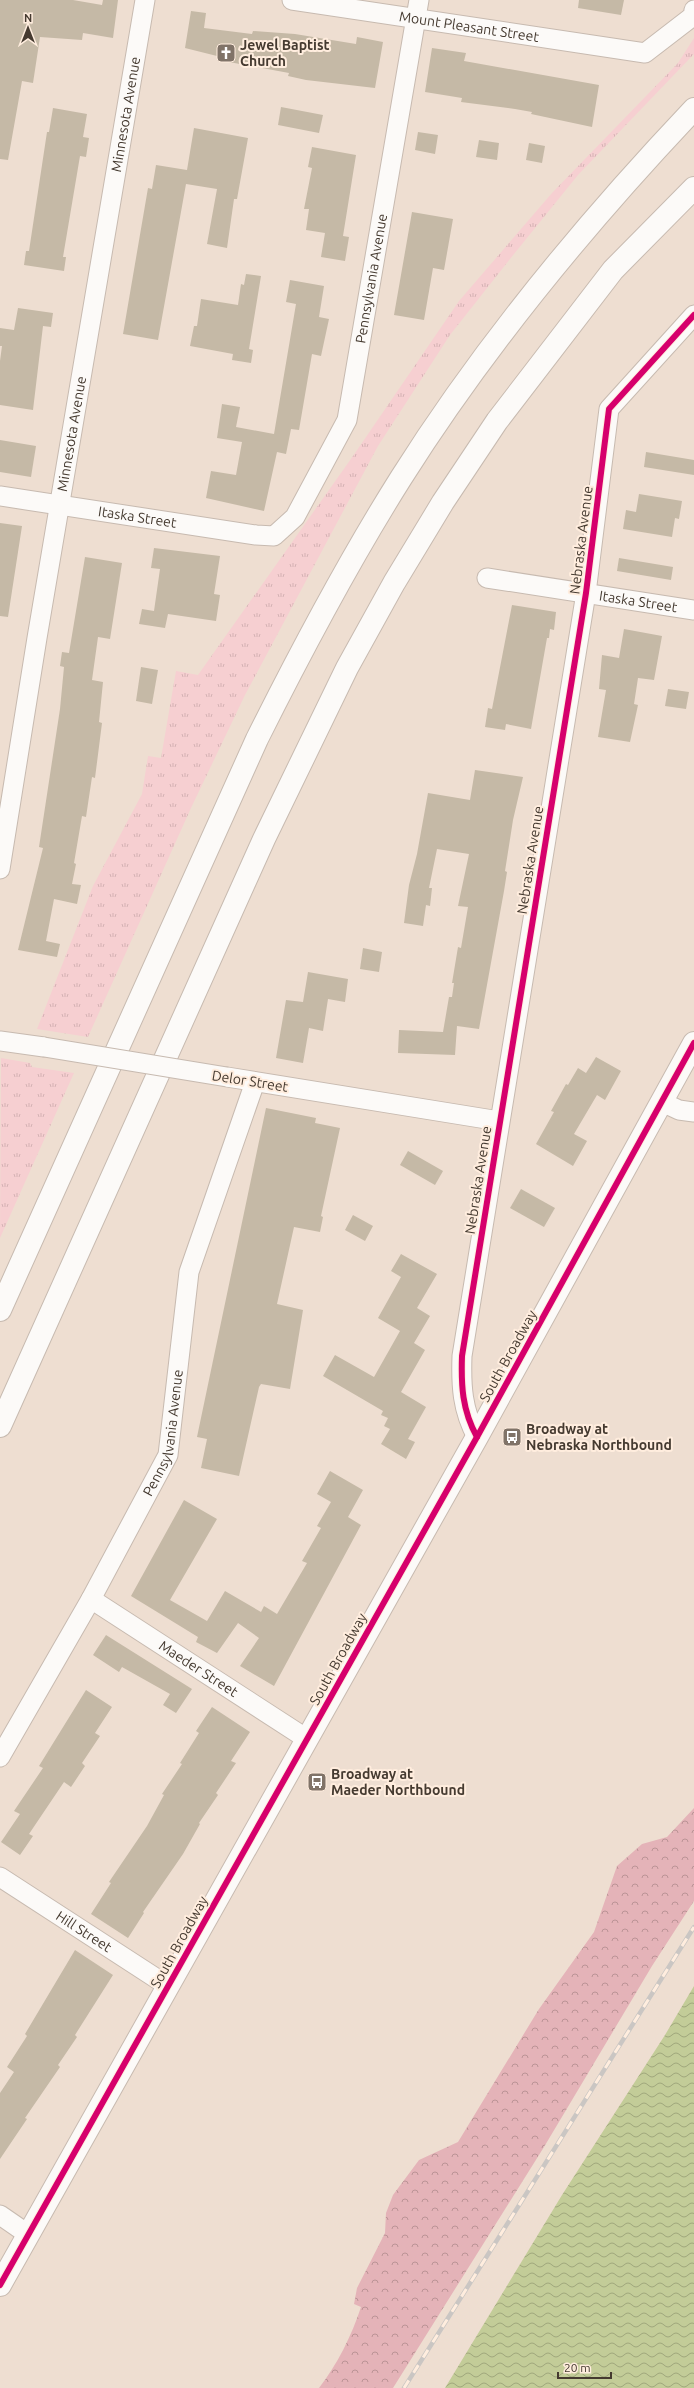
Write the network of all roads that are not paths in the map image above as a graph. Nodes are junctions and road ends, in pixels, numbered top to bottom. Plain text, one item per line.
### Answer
1 (145, 0) edge
2 (292, 0) edge
3 (419, 0) edge
4 (694, 10) edge
5 (416, 19) junction
6 (694, 108) edge
7 (694, 188) edge
8 (694, 315) edge
9 (0, 496) edge
10 (59, 505) junction
11 (274, 536) joint
12 (487, 578) dead end
13 (586, 593) junction
14 (694, 610) edge
15 (0, 869) edge
16 (0, 1041) edge
17 (694, 1043) edge
18 (255, 1082) junction
19 (662, 1102) junction
20 (694, 1112) edge
21 (500, 1121) junction
22 (0, 1310) edge
23 (0, 1426) edge
24 (477, 1436) junction
25 (91, 1599) junction
26 (307, 1739) junction
27 (0, 1757) edge
28 (0, 1877) edge
29 (168, 1986) junction
30 (0, 2215) edge
31 (29, 2234) junction
32 (0, 2285) edge

1 - 10 street, Minnesota Avenue
2 - 5 street, Mount Pleasant Street
3 - 5 street, Pennsylvania Avenue
4 - 5 street, Mount Pleasant Street
5 - 11 street, Pennsylvania Avenue
6 - 22 main road
7 - 23 main road
8 - 13 street, Nebraska Avenue
9 - 10 street, Itaska Street
10 - 11 street, Itaska Street
10 - 15 street, Minnesota Avenue
12 - 13 street, Itaska Street
13 - 14 street, Itaska Street
13 - 21 street, Nebraska Avenue
16 - 18 street, Delor Street, bridge
17 - 19 main road, South Broadway
18 - 21 street, Delor Street
18 - 25 street, Pennsylvania Avenue
19 - 20 street
19 - 24 main road, South Broadway
21 - 24 street, Nebraska Avenue
24 - 26 main road, South Broadway
25 - 26 street, Maeder Street
25 - 27 street, Pennsylvania Avenue
26 - 29 main road, South Broadway
28 - 29 street, Hill Street
29 - 31 main road, South Broadway
30 - 31 street
31 - 32 main road, South Broadway

